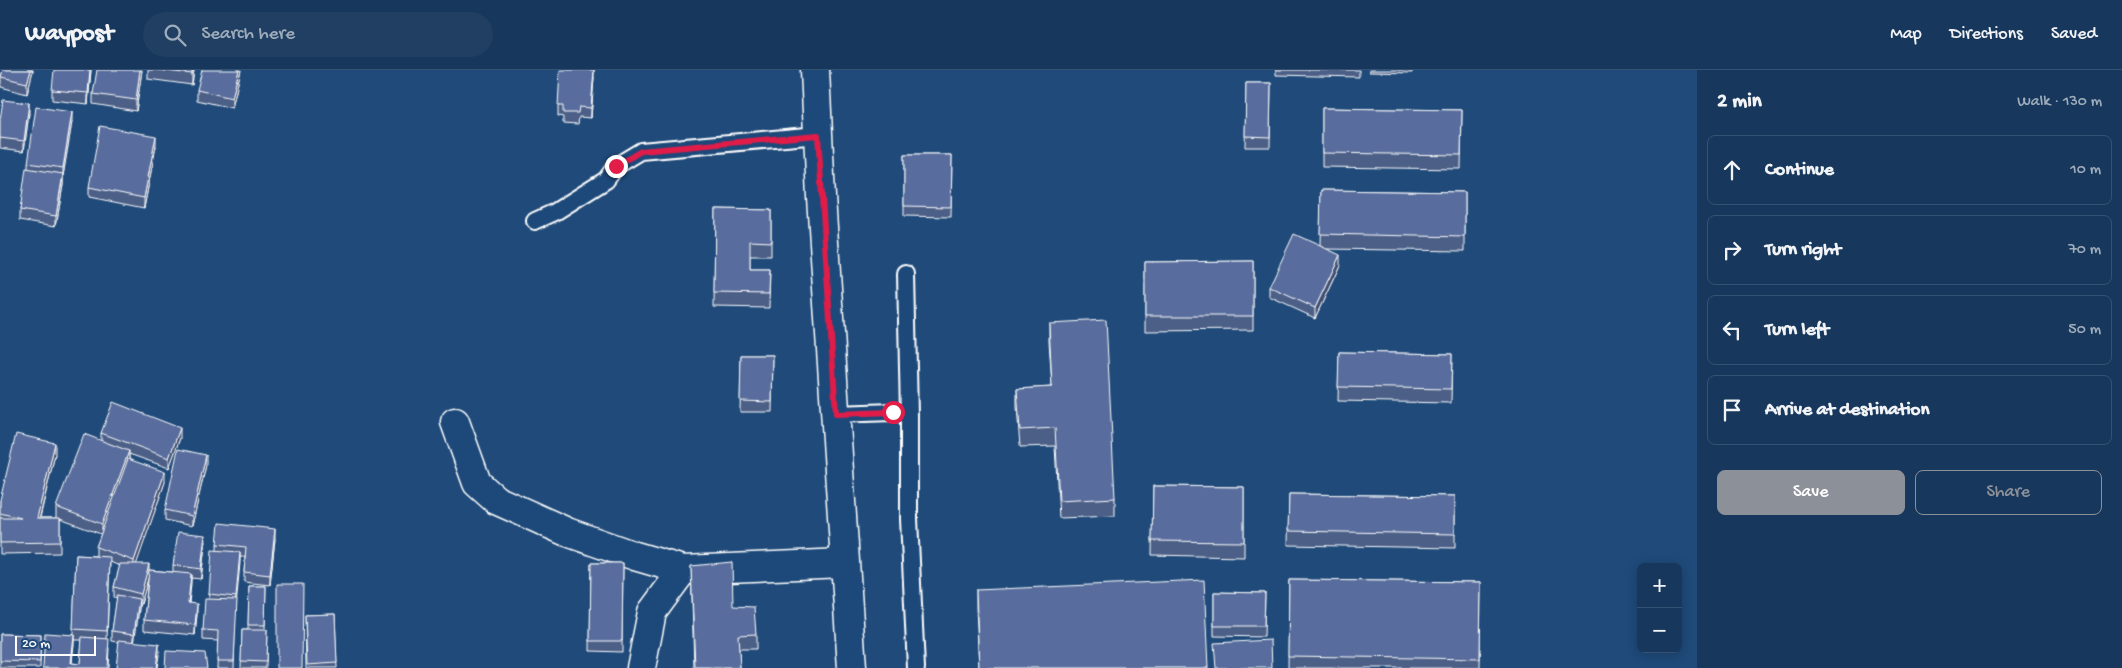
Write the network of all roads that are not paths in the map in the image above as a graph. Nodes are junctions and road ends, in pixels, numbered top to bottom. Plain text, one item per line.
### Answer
1 (815, 70) edge
2 (818, 135) junction
3 (535, 221) dead end
4 (906, 274) dead end
5 (836, 414) junction
6 (908, 415) junction
7 (455, 422) dead end
8 (844, 563) junction
9 (683, 570) junction
10 (640, 668) edge
11 (852, 668) edge
12 (916, 668) edge

1 - 2 main road
2 - 3 lane
2 - 5 main road
4 - 6 lane
5 - 6 lane
5 - 8 main road
6 - 12 lane
7 - 9 main road
8 - 9 main road
8 - 11 main road
9 - 10 main road

